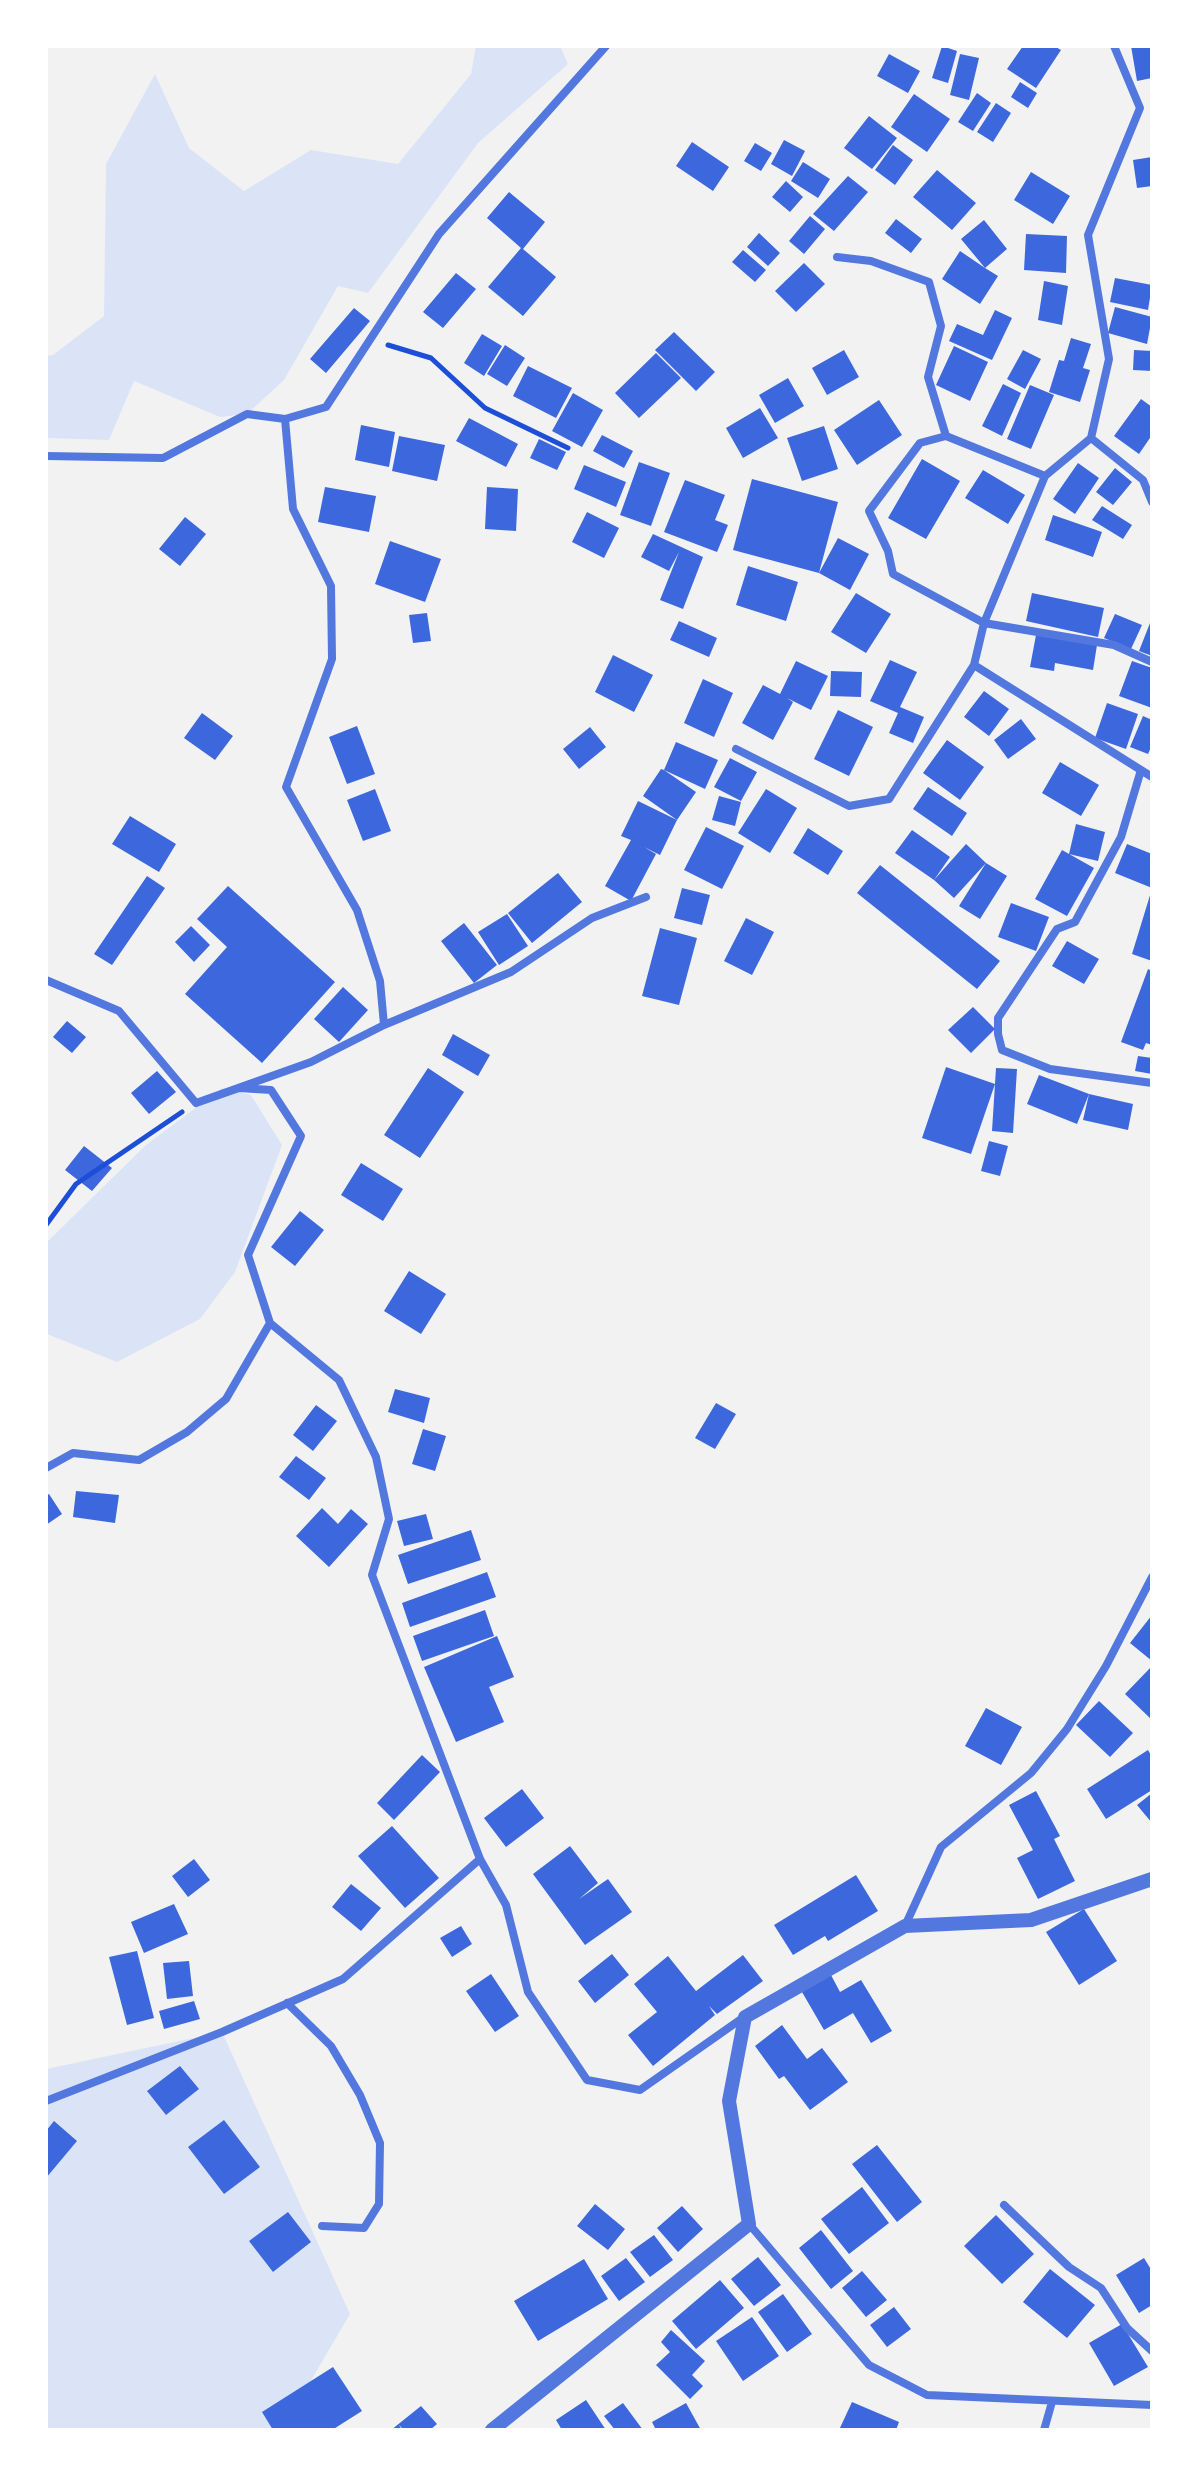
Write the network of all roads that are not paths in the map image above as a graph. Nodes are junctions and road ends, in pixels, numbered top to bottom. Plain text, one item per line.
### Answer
1 (606, 46) edge
2 (1114, 46) edge
3 (837, 257) dead end
4 (285, 419) junction
5 (946, 436) junction
6 (1091, 438) junction
7 (46, 456) edge
8 (1045, 476) junction
9 (1152, 502) edge
10 (984, 623) junction
11 (1152, 662) edge
12 (974, 665) junction
13 (736, 749) dead end
14 (1141, 770) junction
15 (1152, 777) edge
16 (646, 897) dead end
17 (46, 980) edge
18 (384, 1025) junction
19 (1152, 1083) edge
20 (210, 1098) junction
21 (270, 1323) junction
22 (46, 1468) edge
23 (1152, 1577) edge
24 (480, 1859) junction
25 (1152, 1879) edge
26 (905, 1926) junction
27 (287, 2003) junction
28 (745, 2017) junction
29 (46, 2101) edge
30 (1004, 2205) dead end
31 (749, 2224) junction
32 (322, 2226) dead end
33 (1152, 2351) edge
34 (1052, 2402) junction
35 (1152, 2405) edge
36 (492, 2430) edge
37 (1044, 2430) edge

1 - 4 street
2 - 6 street
3 - 5 street
4 - 7 street
4 - 18 street
5 - 8 street
5 - 10 street
6 - 8 street
6 - 9 street
8 - 10 street
10 - 11 street
10 - 12 street
12 - 13 street
12 - 14 street
14 - 15 street
14 - 19 street
16 - 18 street
17 - 20 street
18 - 20 street
20 - 21 street
21 - 22 street
21 - 24 street
23 - 26 street
24 - 27 street
24 - 28 street
25 - 26 street
26 - 28 street
27 - 29 street
27 - 32 street
28 - 31 street
30 - 33 street
31 - 34 street
31 - 36 street
34 - 35 street
34 - 37 street

